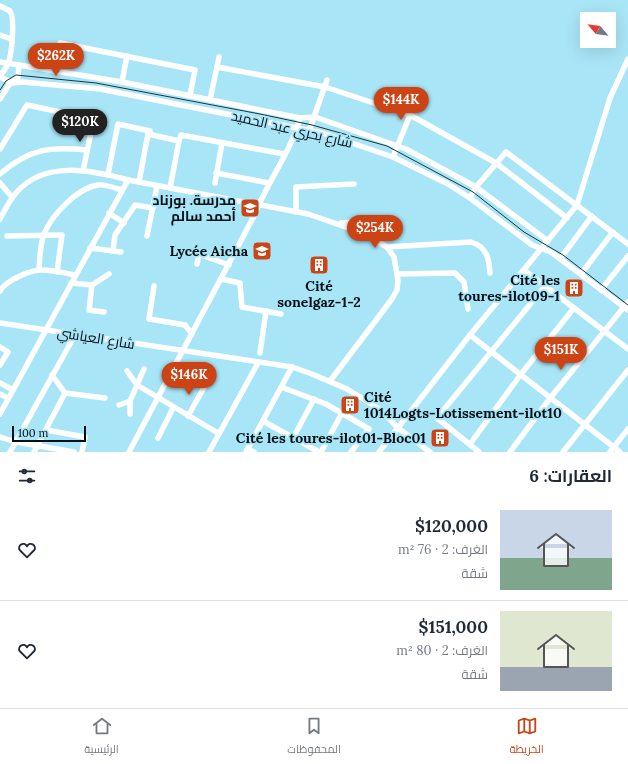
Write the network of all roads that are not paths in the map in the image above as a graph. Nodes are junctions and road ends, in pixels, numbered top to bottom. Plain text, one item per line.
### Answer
1 (0, 6) edge
2 (0, 35) edge
3 (12, 39) junction
4 (128, 56) junction
5 (219, 57) dead end
6 (628, 58) edge
7 (0, 62) edge
8 (8, 64) junction
9 (19, 65) junction
10 (217, 67) junction
11 (54, 71) junction
12 (0, 77) edge
13 (327, 80) dead end
14 (122, 82) junction
15 (13, 83) junction
16 (324, 87) junction
17 (190, 95) junction
18 (0, 99) edge
19 (210, 100) junction
20 (410, 115) junction
21 (84, 117) dead end
22 (315, 117) junction
23 (94, 118) dead end
24 (300, 118) junction
25 (296, 129) junction
26 (309, 131) junction
27 (148, 134) junction
28 (179, 141) junction
29 (222, 143) junction
30 (398, 146) junction
31 (0, 149) edge
32 (87, 150) junction
33 (284, 154) junction
34 (393, 157) junction
35 (496, 163) junction
36 (83, 171) junction
37 (216, 173) junction
38 (0, 174) edge
39 (108, 174) junction
40 (128, 180) junction
41 (139, 182) junction
42 (0, 183) edge
43 (215, 183) dead end
44 (269, 183) junction
45 (354, 184) dead end
46 (157, 186) junction
47 (476, 187) junction
48 (170, 188) junction
49 (122, 190) junction
50 (12, 197) junction
51 (470, 198) junction
52 (259, 204) junction
53 (577, 205) junction
54 (153, 208) junction
55 (296, 212) junction
56 (109, 213) junction
57 (592, 216) junction
58 (567, 218) junction
59 (0, 219) edge
60 (385, 220) dead end
61 (124, 223) junction
62 (338, 224) junction
63 (613, 232) junction
64 (44, 235) junction
65 (7, 236) dead end
66 (147, 236) dead end
67 (548, 241) junction
68 (628, 244) edge
69 (387, 247) junction
70 (90, 248) junction
71 (541, 249) junction
72 (113, 251) junction
73 (121, 252) dead end
74 (628, 256) edge
75 (560, 258) junction
76 (197, 264) dead end
77 (228, 265) junction
78 (39, 269) junction
79 (524, 270) junction
80 (57, 272) junction
81 (490, 273) dead end
82 (109, 274) dead end
83 (397, 274) junction
84 (581, 274) junction
85 (75, 275) junction
86 (221, 279) junction
87 (71, 283) junction
88 (92, 285) junction
89 (154, 286) dead end
90 (545, 286) junction
91 (602, 290) junction
92 (0, 291) edge
93 (628, 302) edge
94 (574, 308) junction
95 (468, 309) dead end
96 (626, 309) edge
97 (266, 311) junction
98 (104, 312) dead end
99 (281, 314) dead end
100 (0, 322) edge
101 (45, 330) junction
102 (605, 332) junction
103 (192, 334) junction
104 (75, 335) junction
105 (470, 335) junction
106 (0, 347) edge
107 (628, 349) edge
108 (182, 351) junction
109 (490, 351) junction
110 (260, 353) dead end
111 (258, 363) junction
112 (0, 365) edge
113 (144, 368) dead end
114 (292, 368) junction
115 (628, 370) edge
116 (127, 371) dead end
117 (521, 374) junction
118 (52, 375) junction
119 (330, 381) junction
120 (0, 383) edge
121 (206, 384) dead end
122 (137, 385) junction
123 (281, 387) junction
124 (13, 390) junction
125 (65, 393) junction
126 (0, 394) edge
127 (551, 397) junction
128 (8, 398) junction
129 (105, 398) dead end
130 (157, 399) junction
131 (314, 399) junction
132 (130, 400) junction
133 (119, 405) dead end
134 (173, 408) junction
135 (342, 413) junction
136 (0, 414) edge
137 (130, 414) dead end
138 (188, 416) junction
139 (263, 422) junction
140 (584, 425) junction
141 (398, 428) junction
142 (628, 429) edge
143 (46, 430) junction
144 (218, 433) junction
145 (0, 437) edge
146 (158, 438) dead end
147 (293, 438) junction
148 (16, 442) junction
149 (470, 444) junction
150 (38, 446) junction
151 (247, 450) edge
152 (612, 450) edge
153 (10, 452) edge
154 (34, 452) edge
155 (74, 452) edge
156 (82, 452) edge
157 (129, 452) edge
158 (209, 452) edge
159 (254, 452) edge
160 (320, 452) edge
161 (351, 452) edge
162 (379, 452) edge
163 (430, 452) edge
164 (479, 452) edge
165 (510, 452) edge
166 (563, 452) edge
167 (620, 452) edge

1 - 3 street
2 - 3 street
3 - 8 street
4 - 11 street
4 - 14 street
4 - 17 street
5 - 10 street
6 - 53 street
7 - 8 street
8 - 9 street
8 - 12 street
9 - 11 street
9 - 15 street
10 - 16 street
10 - 19 street
11 - 14 street
12 - 15 street
13 - 16 street
14 - 17 street
15 - 18 street
15 - 25 street, شارع بحري عبد الحميد
16 - 20 street
16 - 22 street
17 - 19 street
19 - 24 street
20 - 30 street
20 - 35 street
21 - 31 street
22 - 24 street
22 - 26 street
22 - 30 street
23 - 32 street
24 - 25 street
25 - 26 street, شارع بحري عبد الحميد
25 - 33 street
26 - 34 street, شارع بحري عبد الحميد
27 - 28 street
27 - 39 street
27 - 41 street
28 - 29 street
28 - 48 street
29 - 33 street
29 - 37 street
30 - 34 street
30 - 47 street
32 - 36 street
32 - 38 street
33 - 44 street
34 - 51 street, شارع بحري عبد الحميد
35 - 47 street
35 - 53 street
35 - 58 street
36 - 39 street
36 - 50 street
37 - 43 street
37 - 44 street
39 - 40 street
40 - 41 street
40 - 49 street
41 - 46 street
42 - 50 street
44 - 52 street
45 - 55 street
46 - 48 street
46 - 54 street
47 - 51 street
47 - 67 street
48 - 52 street
49 - 56 street
49 - 64 street
50 - 59 street
51 - 71 street, شارع بحري عبد الحميد
52 - 55 street
52 - 77 street
53 - 57 street
53 - 58 street
54 - 61 street
54 - 66 street
55 - 62 street
56 - 61 street
56 - 70 street
57 - 63 street
57 - 75 street
58 - 67 street
60 - 62 street
61 - 72 street
62 - 69 street
63 - 68 street
63 - 84 street
64 - 65 street
64 - 78 street
64 - 80 street
67 - 71 street
69 - 81 street
69 - 83 street
70 - 72 street
70 - 85 street
71 - 75 street, شارع بحري عبد الحميد
71 - 79 street
72 - 73 street
74 - 91 street
75 - 84 street, شارع بحري عبد الحميد
76 - 77 street
77 - 86 street
78 - 80 street
78 - 92 street
79 - 90 street
79 - 105 street
80 - 85 street
82 - 88 street
83 - 95 street
83 - 119 street
84 - 91 street, شارع بحري عبد الحميد
85 - 87 street
86 - 97 street
86 - 103 street
87 - 88 street
87 - 101 street
88 - 98 street
89 - 103 street
90 - 94 street
90 - 109 street
91 - 96 street, شارع بحري عبد الحميد
93 - 96 street
94 - 102 street
94 - 117 street
96 - 102 street
97 - 99 street
97 - 110 street
100 - 101 street, شارع العياشي
101 - 104 street, شارع العياشي
101 - 124 street
102 - 107 street
102 - 127 street
103 - 108 street
104 - 108 street, شارع العياشي
104 - 118 street
105 - 109 street
105 - 141 street
106 - 112 street
108 - 111 street, شارع العياشي
108 - 130 street
109 - 117 street
109 - 149 street
111 - 114 street, شارع العياشي
111 - 144 street
113 - 122 street
114 - 119 street, شارع العياشي
114 - 123 street
115 - 140 street
116 - 122 street
117 - 127 street
117 - 149 street
118 - 125 street
118 - 148 street
119 - 141 street, شارع العياشي
120 - 124 street
121 - 138 street
122 - 130 street
122 - 132 street
123 - 131 street
123 - 139 street
124 - 128 street
125 - 129 street
125 - 143 street
126 - 128 street
127 - 140 street
127 - 165 street
128 - 136 street
130 - 134 street
130 - 157 street
131 - 135 street
131 - 147 street
132 - 133 street
132 - 137 street
134 - 138 street
134 - 146 street
135 - 160 street
135 - 161 street
138 - 144 street
139 - 147 street
139 - 151 street
140 - 152 street
140 - 166 street
141 - 162 street
141 - 163 street, شارع العياشي
142 - 152 street
143 - 150 street
143 - 156 street
144 - 158 street
145 - 148 street
147 - 160 street
148 - 150 street
148 - 153 street
149 - 164 street
150 - 154 street
150 - 155 street
151 - 159 street
152 - 167 street

